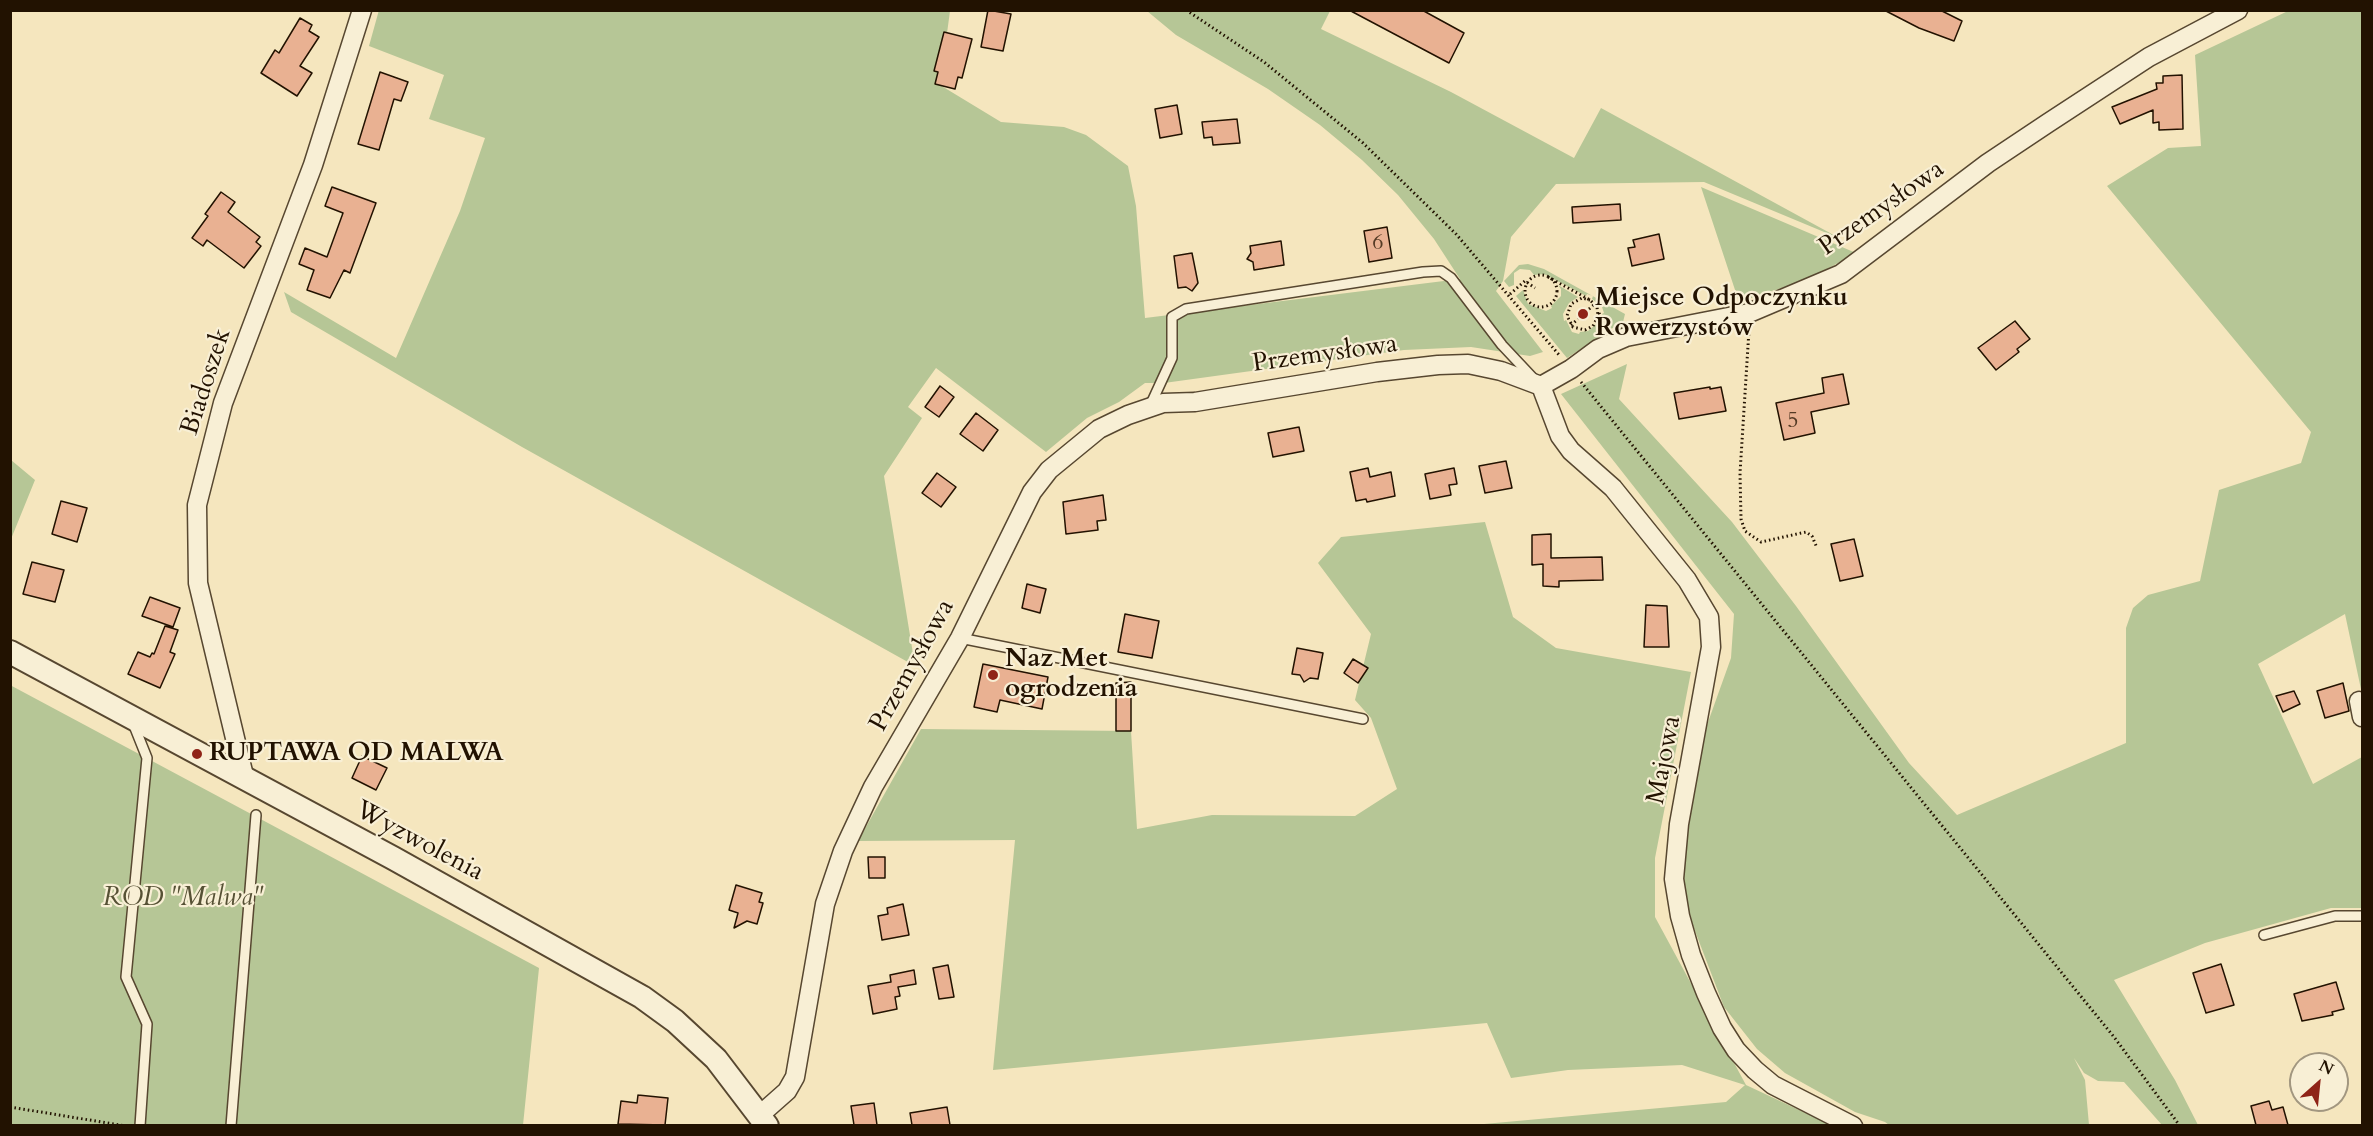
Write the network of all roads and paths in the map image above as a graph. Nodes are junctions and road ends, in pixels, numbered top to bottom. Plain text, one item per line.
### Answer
1 (362, 10) edge
2 (1186, 10) edge
3 (2238, 10) edge
4 (1548, 277) junction
5 (1528, 282) junction
6 (1535, 288) dead end
7 (1510, 294) junction
8 (1547, 296) dead end
9 (1554, 300) junction
10 (1590, 300) junction
11 (1595, 304) junction
12 (1589, 309) dead end
13 (1749, 313) junction
14 (1578, 319) dead end
15 (1571, 325) junction
16 (1571, 369) junction
17 (1541, 386) junction
18 (1150, 406) junction
19 (1817, 548) dead end
20 (960, 638) junction
21 (10, 652) edge
22 (131, 718) junction
23 (1363, 720) dead end
24 (245, 780) junction
25 (256, 815) dead end
26 (2362, 916) edge
27 (2264, 935) dead end
28 (10, 1107) edge
29 (764, 1120) edge
30 (126, 1125) edge
31 (140, 1125) edge
32 (231, 1125) edge
33 (1853, 1125) edge
34 (2180, 1125) edge

1 - 24 street, Biadoszek
2 - 7 path
3 - 13 street, Przemysłowa
4 - 5 path
4 - 9 path
4 - 10 path
5 - 6 path
5 - 7 path
5 - 9 path
7 - 16 path
8 - 9 path
10 - 11 path
10 - 15 path
11 - 12 path
11 - 15 path
13 - 16 street, Przemysłowa
13 - 19 path
14 - 15 path
16 - 17 street, Przemysłowa
16 - 34 path
17 - 18 street, Przemysłowa
17 - 18 lane
17 - 33 street, Majowa
18 - 20 street, Przemysłowa
20 - 23 lane
20 - 29 street, Przemysłowa
21 - 22 street, Wyzwolenia
22 - 24 street, Wyzwolenia
22 - 31 lane
24 - 29 street, Wyzwolenia
25 - 32 lane
26 - 27 lane
28 - 30 path

